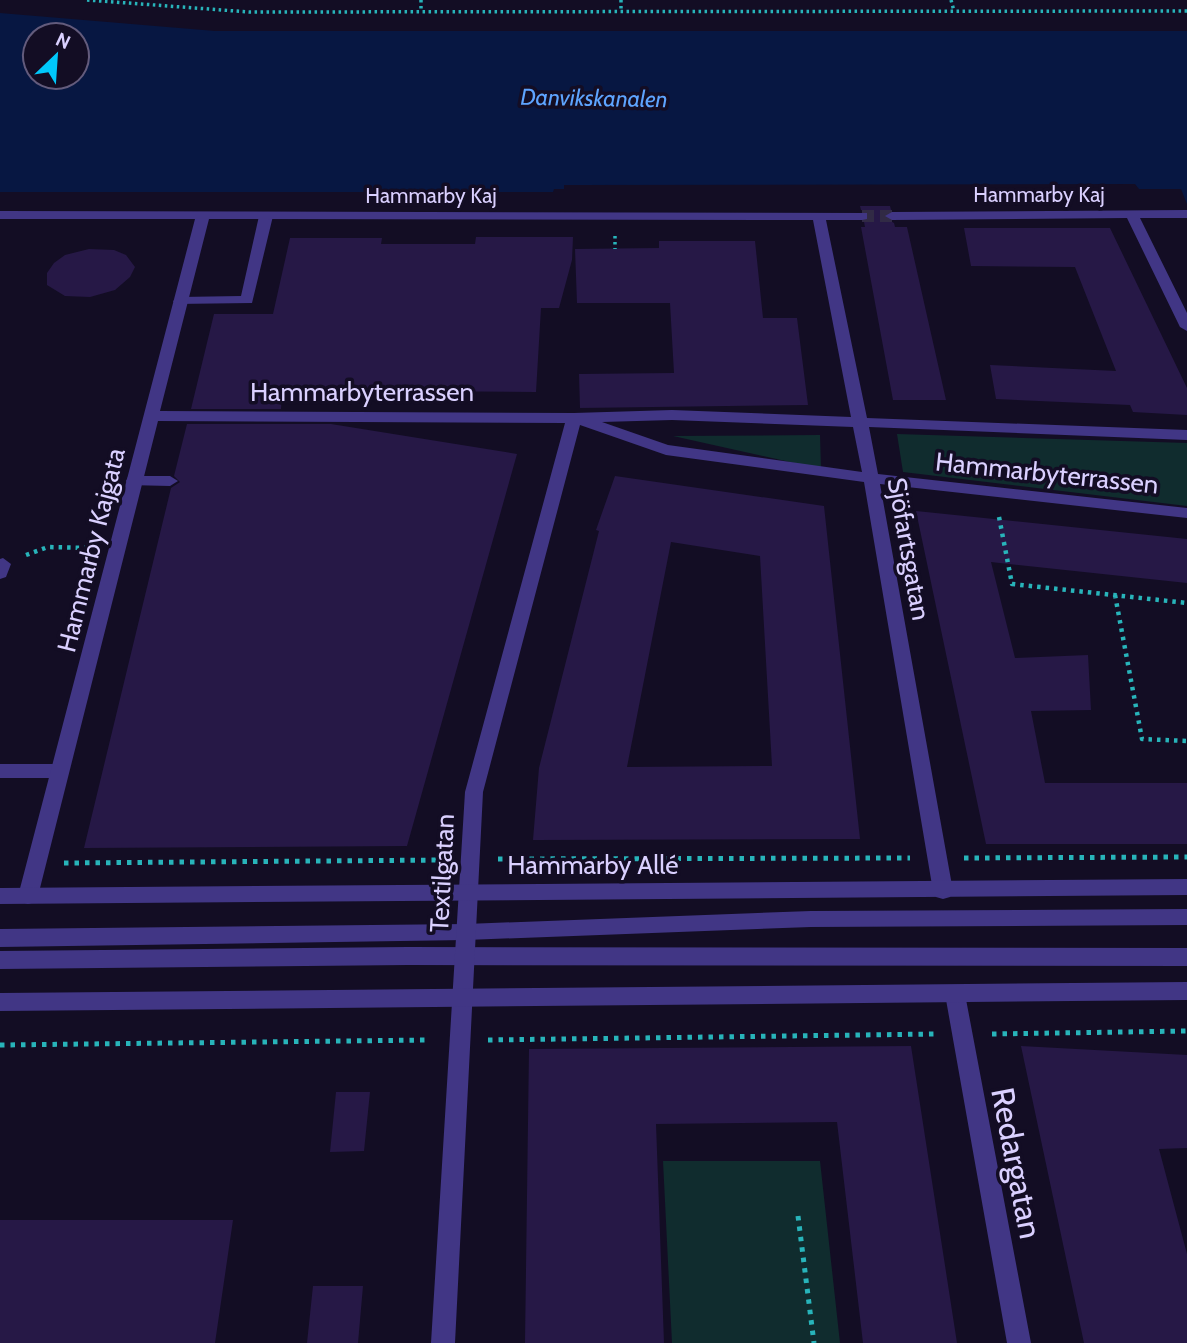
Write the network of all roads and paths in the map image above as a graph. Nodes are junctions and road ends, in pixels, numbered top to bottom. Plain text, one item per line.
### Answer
1 (87, 0) edge
2 (421, 0) edge
3 (621, 0) edge
4 (951, 0) edge
5 (421, 11) junction
6 (621, 11) junction
7 (954, 11) junction
8 (1187, 11) edge
9 (1185, 214) edge
10 (0, 215) edge
11 (203, 215) junction
12 (1132, 215) junction
13 (266, 216) junction
14 (819, 216) junction
15 (862, 216) tunnel mouth
16 (892, 216) tunnel mouth
17 (180, 300) junction
18 (1187, 327) edge
19 (150, 416) junction
20 (574, 418) junction
21 (859, 421) junction
22 (1187, 435) edge
23 (871, 478) junction
24 (134, 481) junction
25 (170, 481) dead end
26 (994, 492) junction
27 (1187, 513) edge
28 (48, 547) dead end
29 (80, 548) dead end
30 (1115, 595) junction
31 (1187, 603) edge
32 (1187, 741) edge
33 (0, 771) edge
34 (60, 771) junction
35 (1187, 857) edge
36 (937, 858) junction
37 (471, 859) junction
38 (37, 863) junction
39 (1187, 887) edge
40 (943, 891) junction
41 (470, 894) junction
42 (0, 896) edge
43 (28, 896) junction
44 (1187, 917) edge
45 (466, 932) junction
46 (0, 938) edge
47 (465, 956) junction
48 (1187, 957) edge
49 (0, 960) edge
50 (1187, 991) edge
51 (955, 993) junction
52 (463, 999) junction
53 (0, 1002) edge
54 (1187, 1031) edge
55 (962, 1034) junction
56 (460, 1040) junction
57 (0, 1045) edge
58 (798, 1216) dead end
59 (443, 1343) edge
60 (814, 1343) edge
61 (1019, 1343) edge

1 - 5 path
2 - 5 path
3 - 6 path
4 - 7 path
5 - 6 path
6 - 7 path
7 - 8 path
9 - 12 street, Hammarby Kaj
10 - 11 street, Hammarby Kaj
11 - 13 street, Hammarby Kaj
11 - 17 street, Hammarby Kajgata
12 - 16 street, Hammarby Kaj
12 - 18 street
13 - 14 street, Hammarby Kaj
13 - 17 street
14 - 15 street, Hammarby Kaj
14 - 21 street, Sjöfartsgatan
17 - 19 street, Hammarby Kajgata
19 - 20 street, Hammarbyterrassen
19 - 24 street, Hammarby Kajgata
20 - 21 street, Hammarbyterrassen
20 - 23 street, Hammarbyterrassen
20 - 37 street, Textilgatan
21 - 22 street, Hammarbyterrassen
21 - 23 street, Sjöfartsgatan
23 - 26 street, Hammarbyterrassen
23 - 36 street, Sjöfartsgatan
24 - 25 street
24 - 34 street, Hammarby Kajgata
26 - 27 street, Hammarbyterrassen
26 - 30 path
28 - 29 path
30 - 31 path
30 - 32 path
33 - 34 street
34 - 38 street, Hammarby Kajgata
35 - 36 path
36 - 37 path
36 - 40 street, Sjöfartsgatan
37 - 38 path
37 - 41 street, Textilgatan
38 - 43 street, Hammarby Kajgata
39 - 40 street, Hammarby Allé
40 - 41 street, Hammarby Allé
41 - 43 street, Hammarby Allé
41 - 45 street, Textilgatan
42 - 43 street, Hammarby Allé
44 - 45 street
45 - 46 street
45 - 47 street, Textilgatan
47 - 48 street
47 - 49 street
47 - 52 street, Textilgatan
50 - 51 street
51 - 52 street
51 - 55 street, Redargatan
52 - 53 street
52 - 56 street, Textilgatan
54 - 55 path
55 - 56 path
55 - 61 street, Redargatan
56 - 57 path
56 - 59 street, Textilgatan
58 - 60 path

